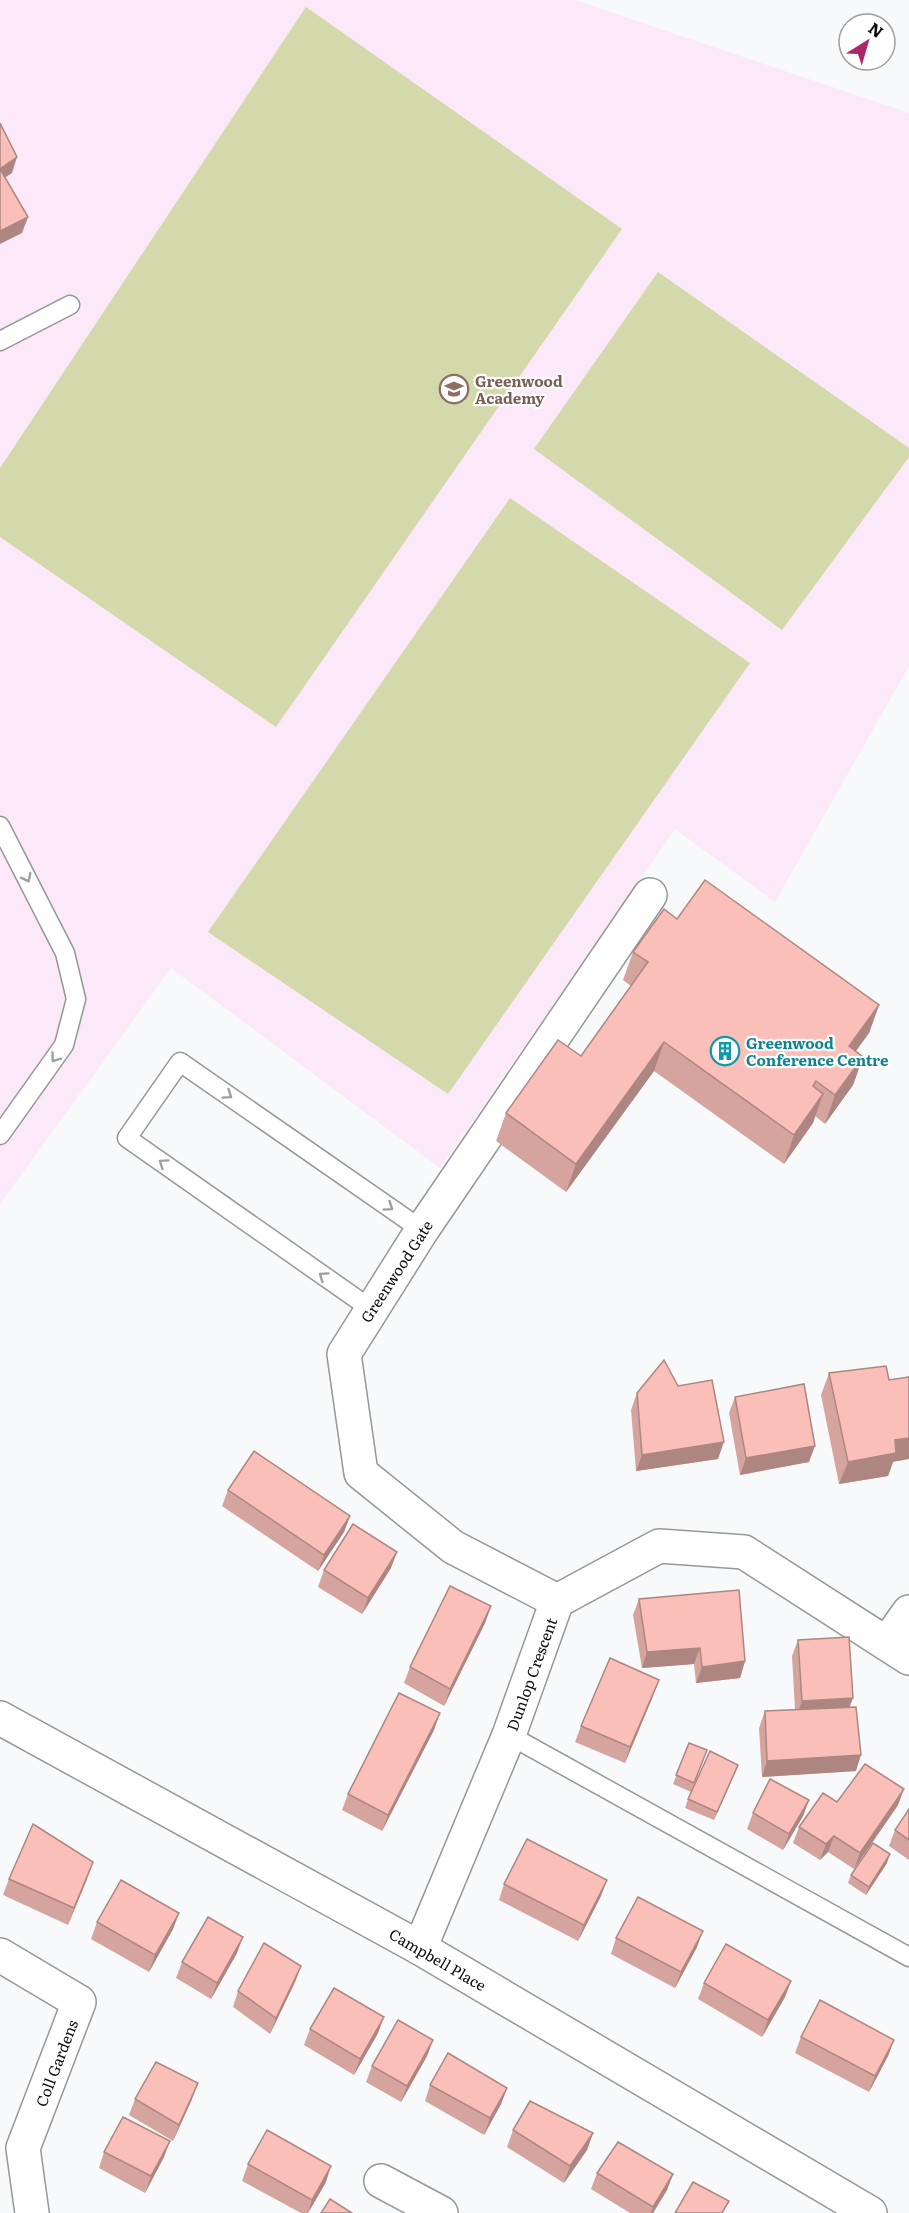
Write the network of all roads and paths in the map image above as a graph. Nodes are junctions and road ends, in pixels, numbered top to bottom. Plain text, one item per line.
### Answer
1 (70, 305) dead end
2 (0, 341) edge
3 (0, 826) edge
4 (650, 895) dead end
5 (0, 1134) edge
6 (422, 1230) junction
7 (370, 1309) junction
8 (557, 1601) junction
9 (909, 1612) edge
10 (898, 1651) edge
11 (0, 1718) edge
12 (509, 1735) junction
13 (420, 1948) junction
14 (0, 1955) edge
15 (909, 1957) edge
16 (381, 2181) dead end
17 (32, 2213) edge
18 (441, 2213) edge
19 (870, 2213) edge

1 - 2 lane
3 -> 5 lane
4 - 6 street, Greenwood Gate
6 - 7 street, Greenwood Gate
7 -> 6 lane
7 - 8 street, Greenwood Gate
8 - 10 street, Dunlop Crescent
8 - 12 street, Dunlop Crescent
9 - 10 street
11 - 13 street, Campbell Place
12 - 13 street, Dunlop Crescent
12 - 15 lane
13 - 19 street, Campbell Place
14 - 17 street, Coll Gardens
16 - 18 street

